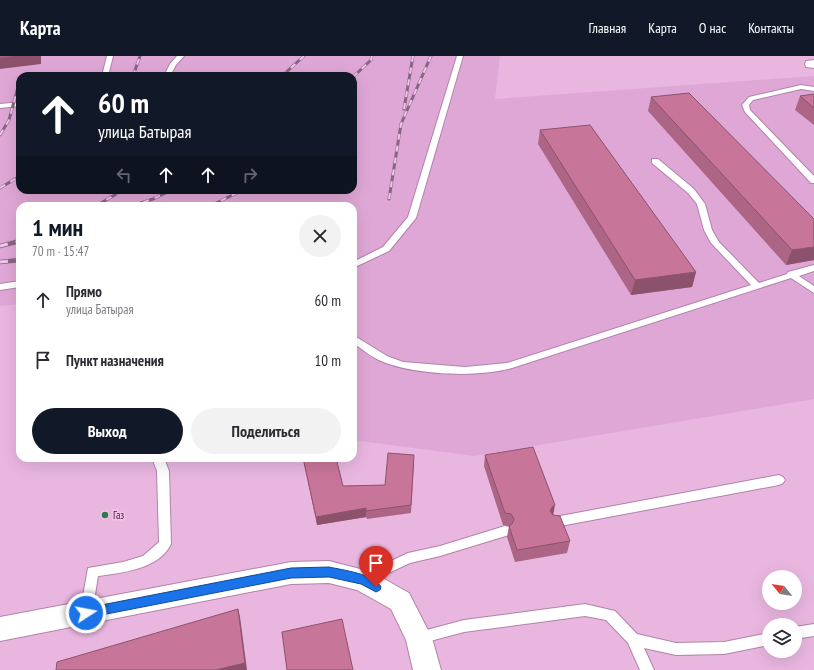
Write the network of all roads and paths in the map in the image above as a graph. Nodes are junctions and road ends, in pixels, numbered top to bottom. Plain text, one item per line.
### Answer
1 (110, 56) edge
2 (181, 56) edge
3 (460, 56) edge
4 (106, 72) edge
5 (170, 72) edge
6 (814, 89) edge
7 (16, 104) edge
8 (0, 106) edge
9 (655, 161) dead end
10 (814, 181) edge
11 (357, 262) edge
12 (814, 268) edge
13 (791, 274) junction
14 (16, 285) edge
15 (756, 285) junction
16 (0, 287) edge
17 (814, 290) edge
18 (357, 341) edge
19 (160, 462) edge
20 (779, 480) dead end
21 (555, 522) edge
22 (505, 531) dead end
23 (364, 580) junction
24 (86, 613) junction
25 (0, 629) edge
26 (814, 630) edge
27 (802, 632) edge
28 (419, 638) junction
29 (633, 639) junction
30 (762, 640) edge
31 (427, 670) edge
32 (647, 670) edge

1 - 4 lane
2 - 5 lane
3 - 11 lane
6 - 10 lane
7 - 8 lane
9 - 15 lane
12 - 13 lane
13 - 15 lane
13 - 17 lane
14 - 16 lane
15 - 18 lane
19 - 24 lane
20 - 21 lane
22 - 23 lane
23 - 24 street
23 - 28 street
24 - 25 street
26 - 27 lane
28 - 29 lane
28 - 31 street
29 - 30 lane
29 - 32 lane

